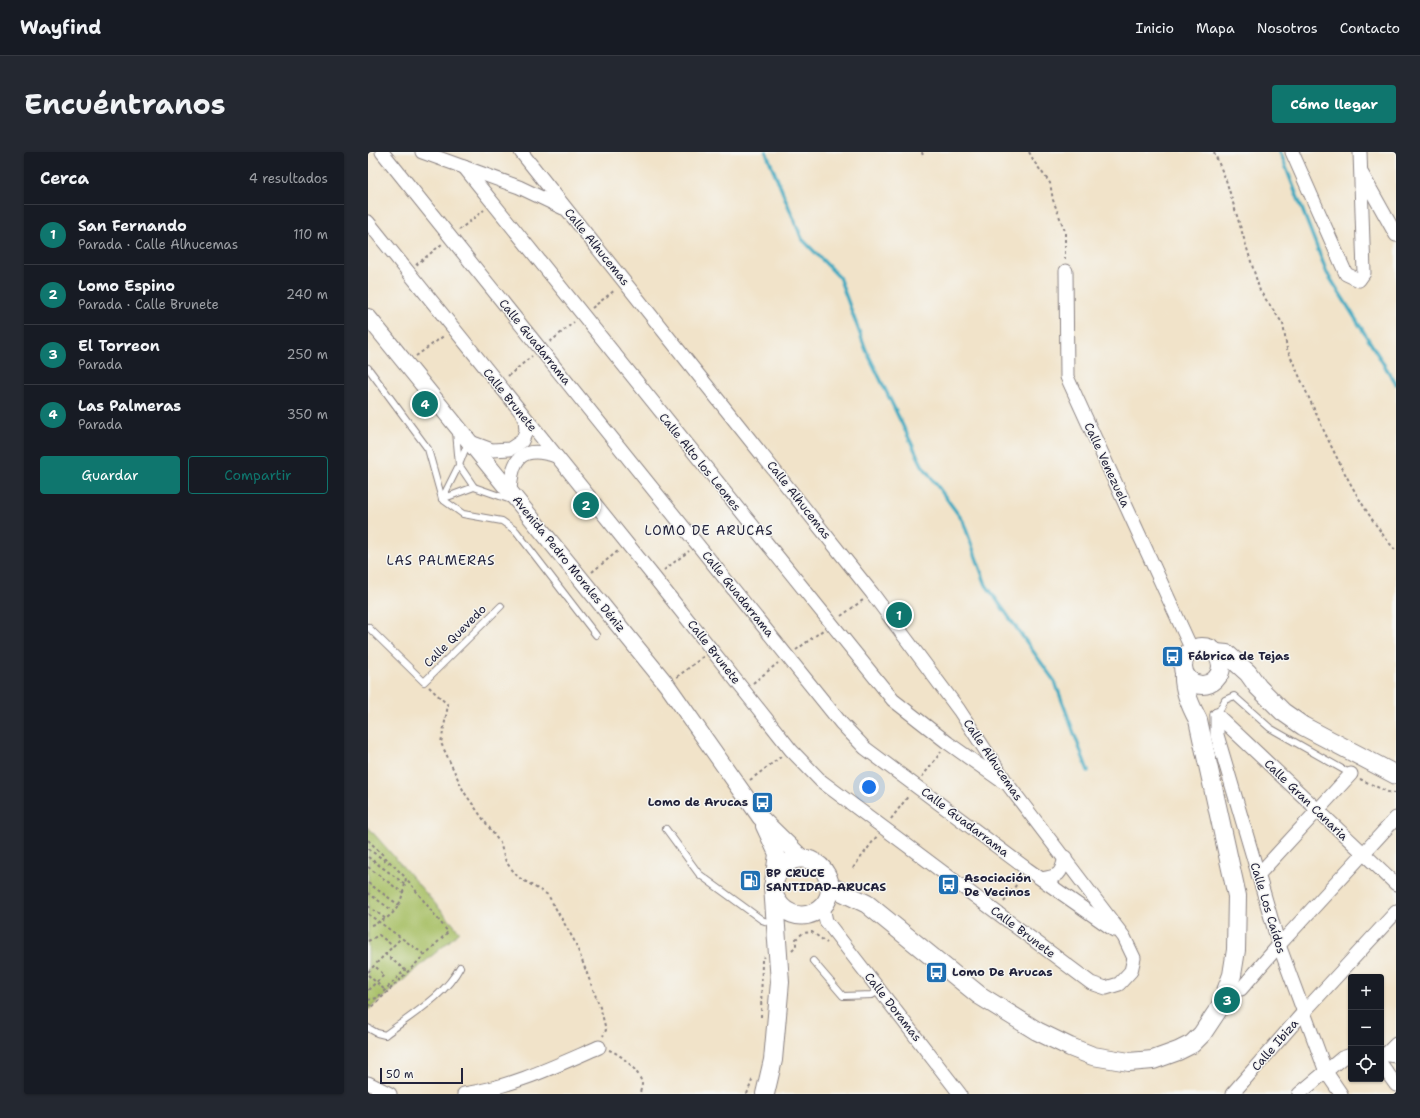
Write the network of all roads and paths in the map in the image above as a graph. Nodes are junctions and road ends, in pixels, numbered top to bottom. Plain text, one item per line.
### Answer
1 (382, 152) edge
2 (422, 152) edge
3 (521, 152) edge
4 (922, 152) edge
5 (1030, 152) edge
6 (1214, 152) edge
7 (1292, 152) edge
8 (1354, 152) edge
9 (1360, 152) edge
10 (923, 156) dead end
11 (464, 167) junction
12 (1361, 171) junction
13 (566, 210) junction
14 (368, 222) edge
15 (1396, 235) edge
16 (1066, 271) joint
17 (625, 282) junction
18 (582, 316) junction
19 (369, 320) edge
20 (453, 329) junction
21 (540, 349) junction
22 (406, 364) junction
23 (368, 368) edge
24 (498, 384) junction
25 (525, 418) junction
26 (456, 425) junction
27 (468, 441) junction
28 (556, 456) junction
29 (459, 465) junction
30 (474, 487) junction
31 (515, 497) junction
32 (442, 499) junction
33 (627, 544) junction
34 (698, 544) junction
35 (1396, 551) edge
36 (654, 577) junction
37 (582, 581) junction
38 (872, 593) junction
39 (501, 606) dead end
40 (831, 624) junction
41 (368, 627) edge
42 (596, 635) dead end
43 (712, 650) junction
44 (1192, 650) junction
45 (1216, 653) junction
46 (788, 656) junction
47 (1184, 674) junction
48 (1216, 680) junction
49 (424, 682) junction
50 (666, 685) junction
51 (1258, 687) junction
52 (744, 690) junction
53 (1217, 715) junction
54 (1198, 720) junction
55 (948, 743) junction
56 (791, 750) junction
57 (1351, 774) junction
58 (1396, 775) edge
59 (916, 786) junction
60 (1009, 786) junction
61 (739, 788) junction
62 (1396, 793) edge
63 (1318, 810) junction
64 (760, 817) junction
65 (1396, 818) edge
66 (666, 829) dead end
67 (883, 829) junction
68 (368, 841) edge
69 (368, 849) edge
70 (1363, 854) junction
71 (368, 857) edge
72 (1065, 857) junction
73 (803, 859) junction
74 (394, 866) junction
75 (368, 867) edge
76 (853, 868) dead end
77 (1027, 869) junction
78 (1258, 875) junction
79 (406, 878) junction
80 (1042, 879) junction
81 (368, 883) edge
82 (405, 884) junction
83 (1396, 884) edge
84 (773, 891) junction
85 (368, 893) edge
86 (403, 893) junction
87 (399, 905) junction
88 (368, 906) edge
89 (819, 908) junction
90 (393, 911) junction
91 (996, 912) junction
92 (1396, 912) edge
93 (368, 914) edge
94 (386, 919) junction
95 (379, 922) junction
96 (776, 925) junction
97 (368, 926) edge
98 (1124, 937) junction
99 (401, 938) junction
100 (368, 941) edge
101 (393, 946) junction
102 (1278, 946) junction
103 (778, 949) junction
104 (385, 954) junction
105 (425, 956) junction
106 (813, 961) dead end
107 (374, 965) junction
108 (460, 968) dead end
109 (1131, 971) joint
110 (368, 972) edge
111 (368, 975) edge
112 (376, 982) junction
113 (368, 990) edge
114 (880, 990) junction
115 (386, 992) junction
116 (1226, 993) junction
117 (368, 1000) edge
118 (368, 1004) edge
119 (1302, 1014) junction
120 (368, 1028) edge
121 (1396, 1044) edge
122 (599, 1048) junction
123 (1348, 1056) edge
124 (1386, 1057) edge
125 (1326, 1072) junction
126 (368, 1083) edge
127 (1396, 1085) edge
128 (390, 1094) edge
129 (464, 1094) edge
130 (640, 1094) edge
131 (765, 1094) edge
132 (960, 1094) edge
133 (1232, 1094) edge
134 (1299, 1094) edge
135 (1341, 1094) edge

1 - 21 street, Calle Guadarrama
2 - 11 street
3 - 13 street, Calle Alhucemas
4 - 10 path
5 - 16 path
6 - 35 path
7 - 12 street
8 - 12 street
9 - 12 street
11 - 13 street
11 - 18 street, Calle Alto los Leones
12 - 15 street
13 - 17 street, Calle Alhucemas
14 - 20 street, Calle Brunete
16 - 44 street, Calle Venezuela
17 - 18 path
17 - 38 street, Calle Alhucemas
18 - 21 path
18 - 40 street, Calle Alto los Leones
19 - 22 street, Avenida Pedro Morales Déniz
20 - 22 path
20 - 24 street, Calle Brunete
21 - 24 path
21 - 34 street, Calle Guadarrama
22 - 26 street, Avenida Pedro Morales Déniz
23 - 32 lane
24 - 25 street, Calle Brunete
25 - 27 street
25 - 28 street, Calle Brunete
26 - 27 street, Avenida Pedro Morales Déniz
26 - 29 lane
27 - 29 lane
27 - 31 street, Avenida Pedro Morales Déniz
28 - 31 street
28 - 33 street, Calle Brunete
29 - 30 lane
29 - 32 lane
30 - 31 lane
30 - 32 lane
31 - 37 street, Avenida Pedro Morales Déniz
32 - 42 lane
33 - 36 street, Calle Brunete
33 - 37 path
34 - 36 path
34 - 46 street, Calle Guadarrama
36 - 43 street, Calle Brunete
37 - 50 street, Avenida Pedro Morales Déniz
38 - 40 path
38 - 60 street, Calle Alhucemas
39 - 49 lane, Calle Quevedo
40 - 46 path
40 - 55 street, Calle Alto los Leones
41 - 49 lane
43 - 50 path
43 - 52 street, Calle Brunete
44 - 45 main road
44 - 47 main road
45 - 48 main road
45 - 51 main road
46 - 52 path
46 - 59 street, Calle Guadarrama
47 - 48 main road
47 - 54 main road
48 - 51 main road
48 - 54 main road
49 - 122 path
50 - 61 street, Avenida Pedro Morales Déniz
51 - 58 main road
52 - 56 street, Calle Brunete
53 - 57 lane
53 - 63 street, Calle Gran Canaria
53 - 78 street, Calle Los Caídos
54 - 116 main road
55 - 59 path
55 - 60 street, Calle Alto los Leones
56 - 61 path
56 - 67 street, Calle Brunete
57 - 62 path
57 - 63 street
59 - 67 path
59 - 77 street, Calle Guadarrama
60 - 72 street, Calle Alhucemas
61 - 64 street, Avenida Pedro Morales Déniz
63 - 70 street, Calle Gran Canaria
63 - 78 street
64 - 73 street
64 - 84 street
65 - 70 street
66 - 96 lane
67 - 76 path
67 - 91 street, Calle Brunete
68 - 74 path
69 - 74 path
70 - 83 street, Calle Gran Canaria
70 - 102 street
71 - 82 path
72 - 80 street
72 - 98 street, Calle Alhucemas
73 - 84 main road
73 - 89 main road
74 - 79 path
75 - 86 path
77 - 80 street, Calle Guadarrama
77 - 91 path
78 - 102 street, Calle Los Caídos
79 - 82 path
79 - 105 path
80 - 98 street, Calle Guadarrama
81 - 87 path
82 - 86 path
84 - 89 main road
84 - 96 main road
85 - 90 path
86 - 87 path
87 - 90 path
88 - 94 path
89 - 103 main road
89 - 114 street, Calle Doramas
89 - 116 main road
90 - 94 path
91 - 109 street, Calle Brunete
92 - 119 street, Calle Ibiza
93 - 95 path
94 - 95 path
95 - 97 path
95 - 99 path
96 - 103 main road
98 - 109 street, Calle Alhucemas
99 - 101 path
99 - 105 path
100 - 101 path
101 - 104 path
102 - 116 street
102 - 119 street, Calle Los Caídos
103 - 131 main road
104 - 107 path
104 - 115 path
105 - 115 path
106 - 114 lane
107 - 110 path
107 - 112 path
108 - 120 lane
111 - 112 path
112 - 113 path
112 - 115 path
114 - 132 street, Calle Doramas
115 - 117 path
115 - 118 path
119 - 125 street, Calle Los Caídos
119 - 133 street, Calle Ibiza
121 - 124 street
122 - 129 street
122 - 130 path
123 - 125 street
124 - 127 street
125 - 134 street
125 - 135 street, Calle Los Caídos
126 - 128 street

